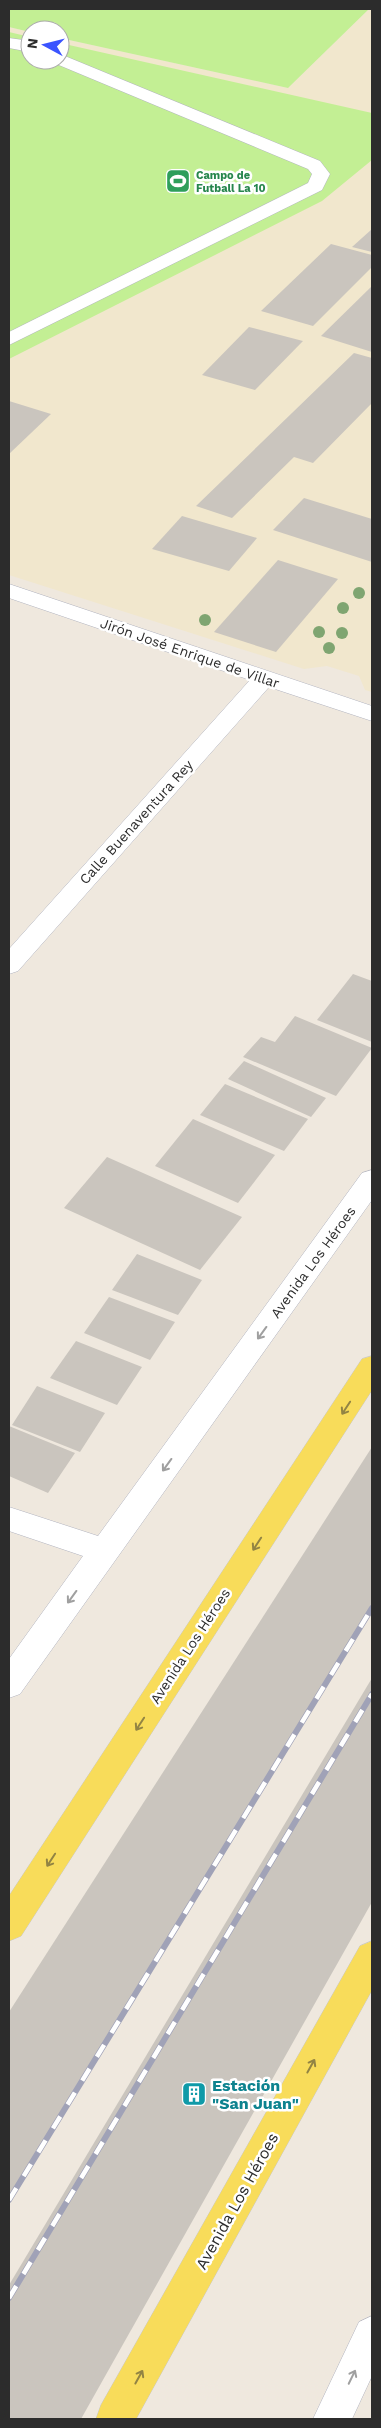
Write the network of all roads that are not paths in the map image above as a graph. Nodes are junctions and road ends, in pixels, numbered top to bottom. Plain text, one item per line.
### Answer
1 (70, 63) edge
2 (9, 338) edge
3 (9, 591) edge
4 (264, 679) junction
5 (372, 714) edge
6 (9, 965) edge
7 (372, 1180) edge
8 (372, 1367) edge
9 (9, 1519) edge
10 (105, 1551) junction
11 (9, 1684) edge
12 (9, 1925) edge
13 (372, 1956) edge
14 (372, 2335) edge
15 (115, 2419) edge
16 (332, 2419) edge

1 - 2 street
3 - 4 street, Jirón José Enrique de Villar
4 - 5 street, Jirón José Enrique de Villar
4 - 6 street, Calle Buenaventura Rey
7 -> 10 street, Avenida Los Héroes
8 -> 12 main road, Avenida Los Héroes
9 - 10 street
10 -> 11 street, Avenida Los Héroes
15 -> 13 main road, Avenida Los Héroes
16 -> 14 street

